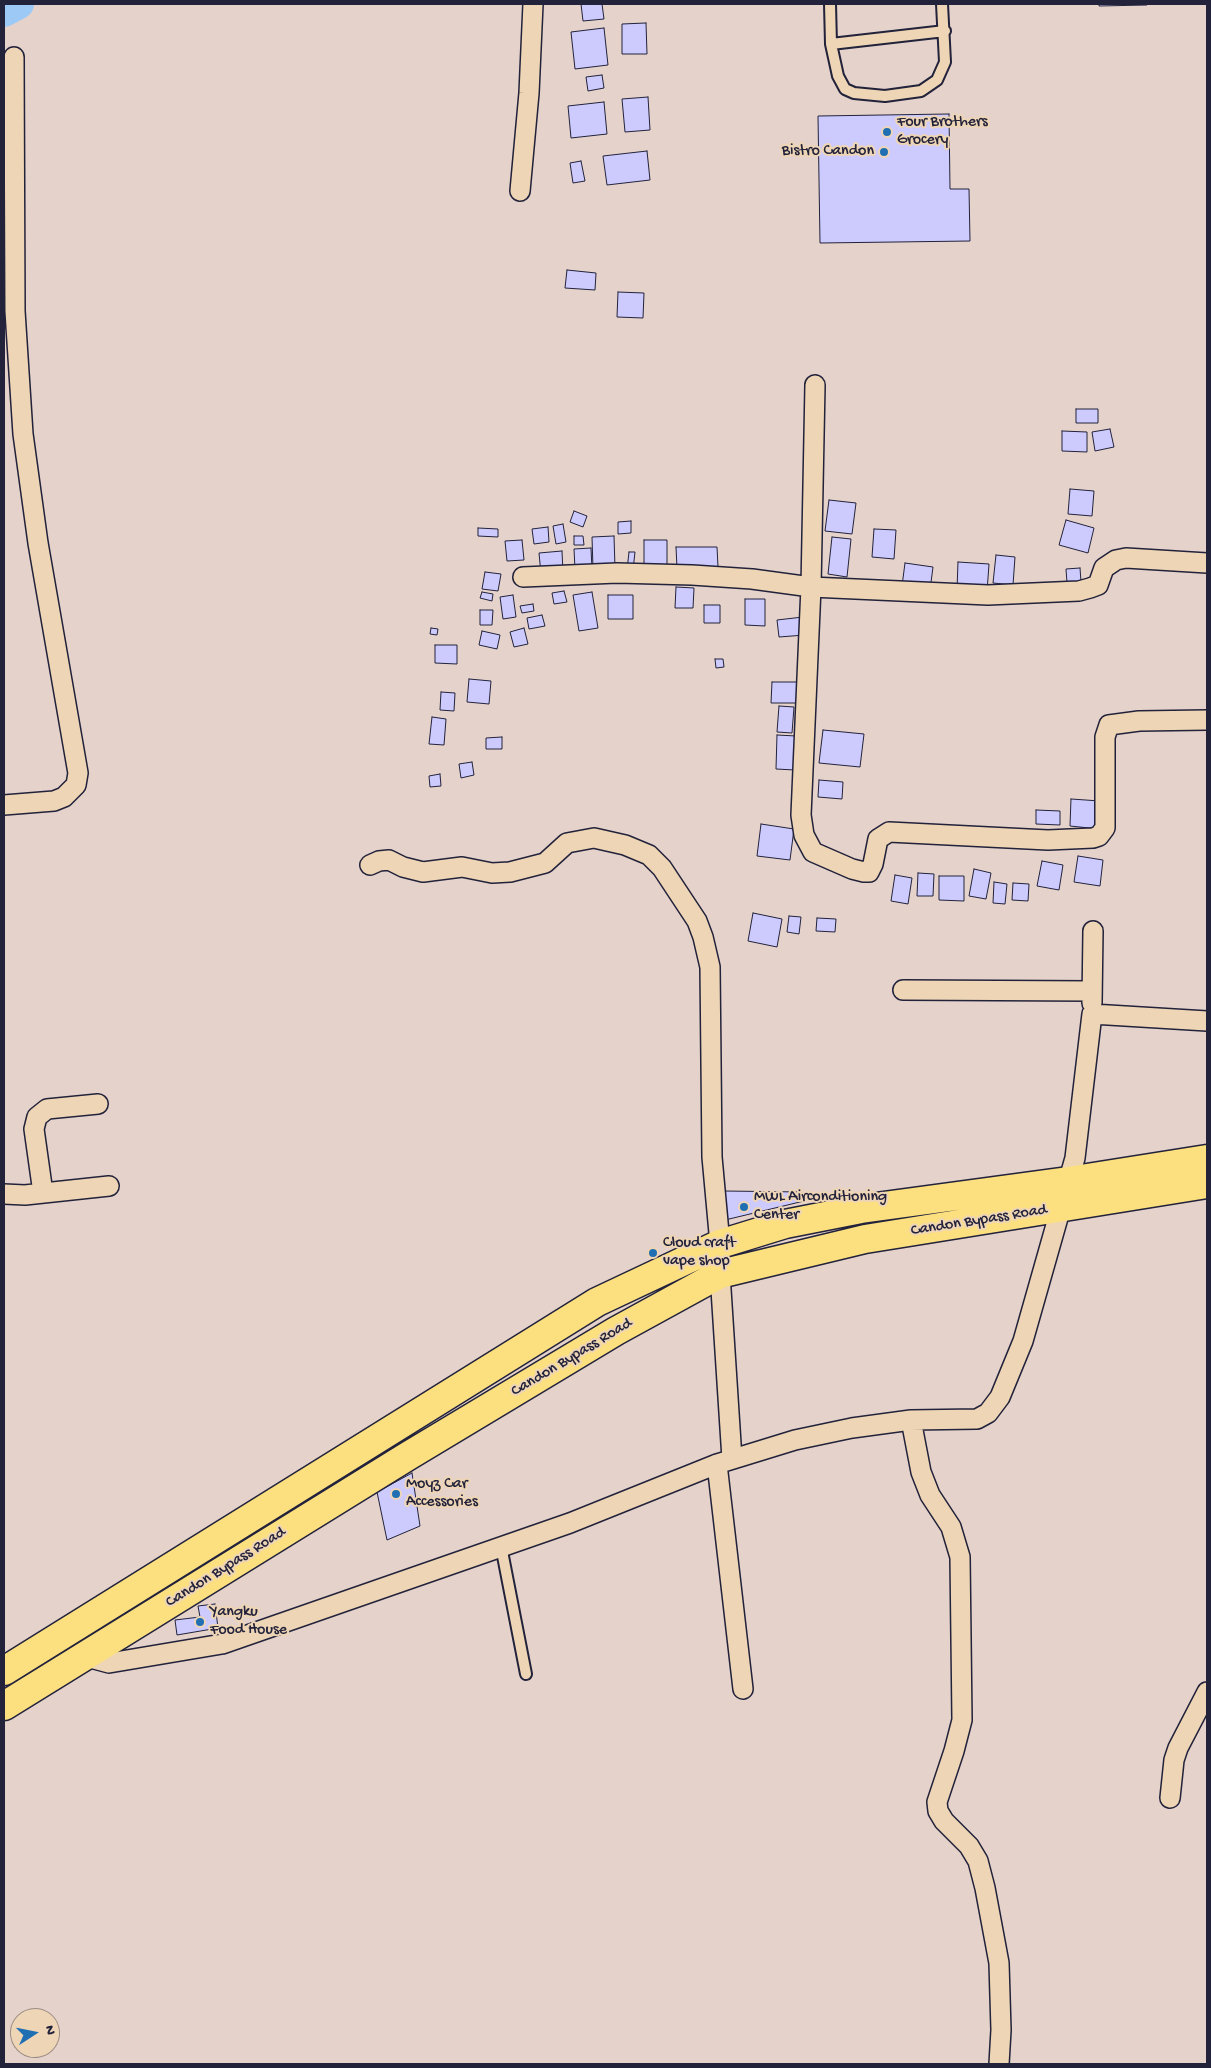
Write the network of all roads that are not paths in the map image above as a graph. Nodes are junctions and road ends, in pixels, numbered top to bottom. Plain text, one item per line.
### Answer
1 (534, 4) edge
2 (830, 4) edge
3 (942, 4) edge
4 (945, 32) junction
5 (832, 44) junction
6 (14, 57) dead end
7 (520, 191) dead end
8 (815, 385) dead end
9 (1207, 563) edge
10 (523, 577) dead end
11 (811, 587) junction
12 (1207, 720) edge
13 (4, 805) edge
14 (370, 865) dead end
15 (1093, 931) dead end
16 (903, 990) dead end
17 (1092, 990) junction
18 (1092, 1014) junction
19 (1207, 1021) edge
20 (98, 1104) dead end
21 (1207, 1159) edge
22 (1068, 1181) junction
23 (1207, 1184) edge
24 (109, 1186) dead end
25 (43, 1193) junction
26 (4, 1194) edge
27 (1060, 1209) junction
28 (720, 1244) junction
29 (720, 1274) junction
30 (911, 1420) junction
31 (392, 1430) junction
32 (408, 1456) junction
33 (725, 1462) junction
34 (502, 1546) junction
35 (83, 1656) junction
36 (4, 1671) edge
37 (526, 1674) dead end
38 (742, 1689) dead end
39 (1207, 1692) edge
40 (4, 1706) edge
41 (1170, 1798) dead end
42 (999, 2064) edge

1 - 7 street
2 - 5 lane
3 - 4 lane
4 - 5 lane
4 - 5 lane
6 - 13 street
8 - 11 street
9 - 11 street
10 - 11 street
11 - 12 street
14 - 28 street
15 - 17 street
16 - 17 street
17 - 18 street
18 - 19 street
18 - 22 street
20 - 25 street
21 - 22 highway, Candon Bypass Road
22 - 27 street
22 - 28 highway, Candon Bypass Road
23 - 27 highway, Candon Bypass Road
24 - 25 street
25 - 26 street
27 - 29 highway, Candon Bypass Road
27 - 30 street
28 - 31 highway, Candon Bypass Road
29 - 32 highway, Candon Bypass Road
29 - 33 street
30 - 33 street
30 - 42 street
31 - 32 highway
31 - 36 highway, Candon Bypass Road
32 - 35 highway, Candon Bypass Road
33 - 34 street
33 - 38 street
34 - 35 street
34 - 37 lane
35 - 40 highway, Candon Bypass Road
39 - 41 street

